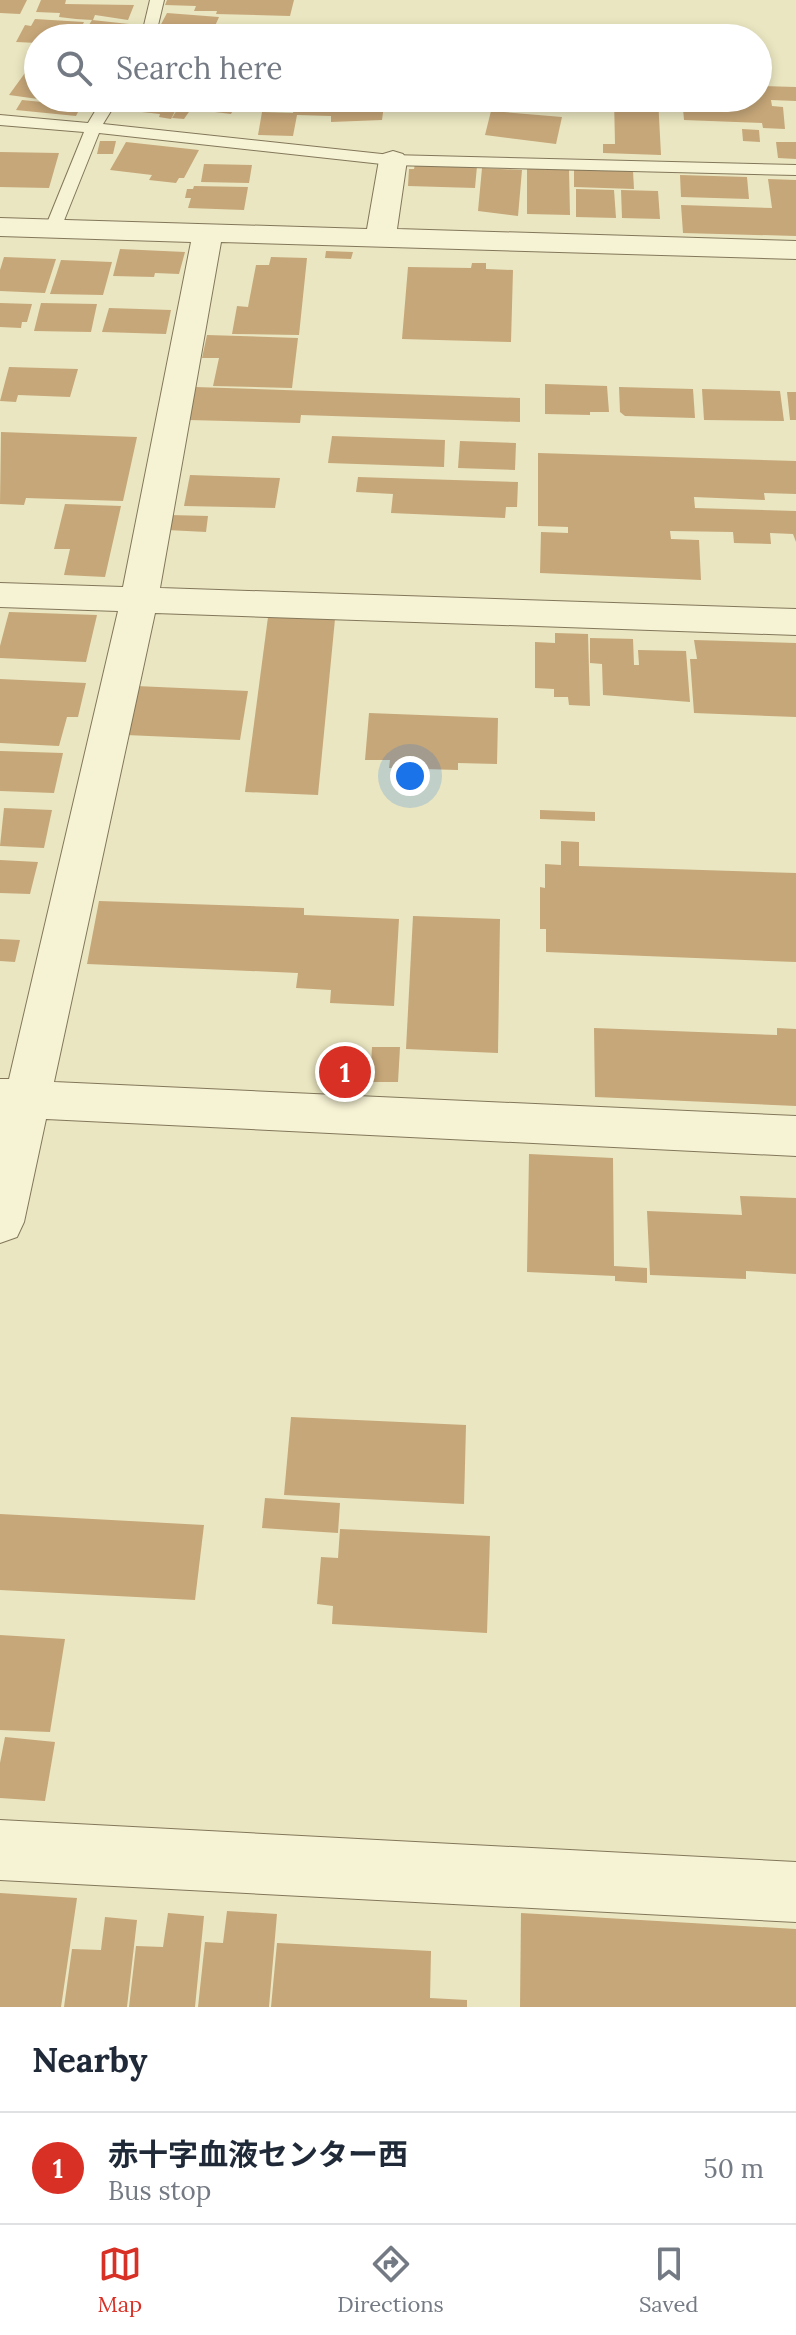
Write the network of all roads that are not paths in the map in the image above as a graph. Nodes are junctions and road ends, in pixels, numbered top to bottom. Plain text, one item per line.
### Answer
1 (157, 0) edge
2 (151, 24) edge
3 (102, 112) edge
4 (0, 120) edge
5 (94, 126) junction
6 (393, 160) junction
7 (796, 170) edge
8 (0, 227) edge
9 (53, 228) junction
10 (208, 233) junction
11 (381, 238) junction
12 (796, 250) edge
13 (0, 595) edge
14 (139, 601) junction
15 (796, 622) edge
16 (13, 1099) edge
17 (796, 1136) edge
18 (0, 1222) edge
19 (0, 1850) edge
20 (796, 1892) edge

1 - 2 lane
3 - 5 lane
4 - 5 lane
5 - 6 lane
5 - 9 lane
6 - 7 lane
6 - 11 street
8 - 9 street
9 - 10 street
10 - 11 street
10 - 14 street
11 - 12 street
13 - 14 street
14 - 15 street
14 - 16 street
16 - 17 street
16 - 18 street
19 - 20 street

